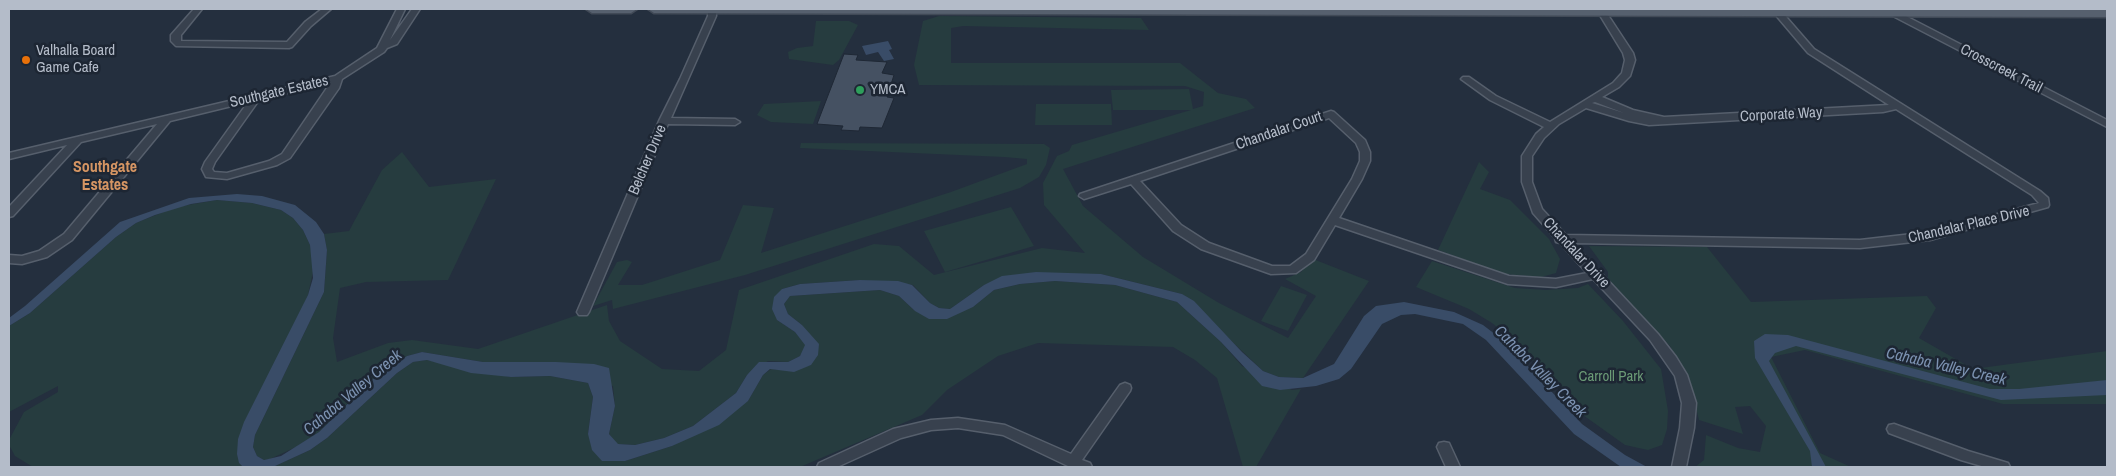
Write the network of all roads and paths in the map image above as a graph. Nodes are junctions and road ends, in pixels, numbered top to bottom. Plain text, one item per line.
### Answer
1 (198, 9) edge
2 (327, 9) edge
3 (401, 9) edge
4 (416, 9) edge
5 (592, 9) edge
6 (631, 9) edge
7 (654, 9) edge
8 (712, 9) edge
9 (753, 9) edge
10 (915, 9) edge
11 (1153, 10) edge
12 (1263, 10) edge
13 (1365, 10) edge
14 (1554, 10) edge
15 (1601, 10) edge
16 (1891, 11) edge
17 (1786, 12) edge
18 (2107, 14) edge
19 (384, 46) junction
20 (338, 78) junction
21 (1466, 79) dead end
22 (1595, 98) junction
23 (254, 99) junction
24 (1584, 104) junction
25 (1898, 106) junction
26 (166, 120) junction
27 (1664, 120) junction
28 (664, 121) junction
29 (736, 122) dead end
30 (2107, 124) edge
31 (1551, 126) junction
32 (77, 140) junction
33 (9, 156) edge
34 (1133, 180) junction
35 (1084, 196) dead end
36 (9, 213) edge
37 (1332, 220) junction
38 (1560, 239) junction
39 (9, 259) edge
40 (1595, 274) junction
41 (583, 312) dead end
42 (1124, 388) dead end
43 (1894, 428) dead end
44 (1444, 447) dead end
45 (1079, 464) edge
46 (1680, 466) edge
47 (824, 467) edge
48 (1454, 467) edge
49 (2003, 467) edge

1 - 2 street
3 - 19 street
4 - 19 street, Southgate Estates
5 - 6 main road
7 - 8 main road
8 - 9 main road
8 - 28 street, Belcher Drive
9 - 10 main road
10 - 11 main road
11 - 12 main road
12 - 13 main road
13 - 14 main road
14 - 15 main road
15 - 17 main road
15 - 22 street, Chandalar Drive
16 - 17 main road
16 - 18 main road
16 - 30 street, Crosscreek Trail
17 - 25 street, Chandalar Place Drive
19 - 20 street, Southgate Estates
20 - 23 street, Southgate Estates
20 - 23 street
21 - 31 street
22 - 24 street, Chandalar Drive
22 - 27 street, Corporate Way
23 - 26 street, Southgate Estates
24 - 27 street, Corporate Way
24 - 31 street, Chandalar Drive
25 - 27 street, Corporate Way
25 - 38 street, Chandalar Place Drive
26 - 32 street, Southgate Estates
26 - 39 street
28 - 29 street
28 - 41 street, Belcher Drive
31 - 38 street, Chandalar Drive
32 - 33 street, Southgate Estates
32 - 36 street
34 - 35 street, Chandalar Court
34 - 37 street, Chandalar Court
34 - 37 street, Chandalar Court
37 - 40 street
38 - 40 street, Chandalar Drive
40 - 46 street, Chandalar Drive
42 - 45 street
43 - 49 street
44 - 48 street
45 - 47 street

